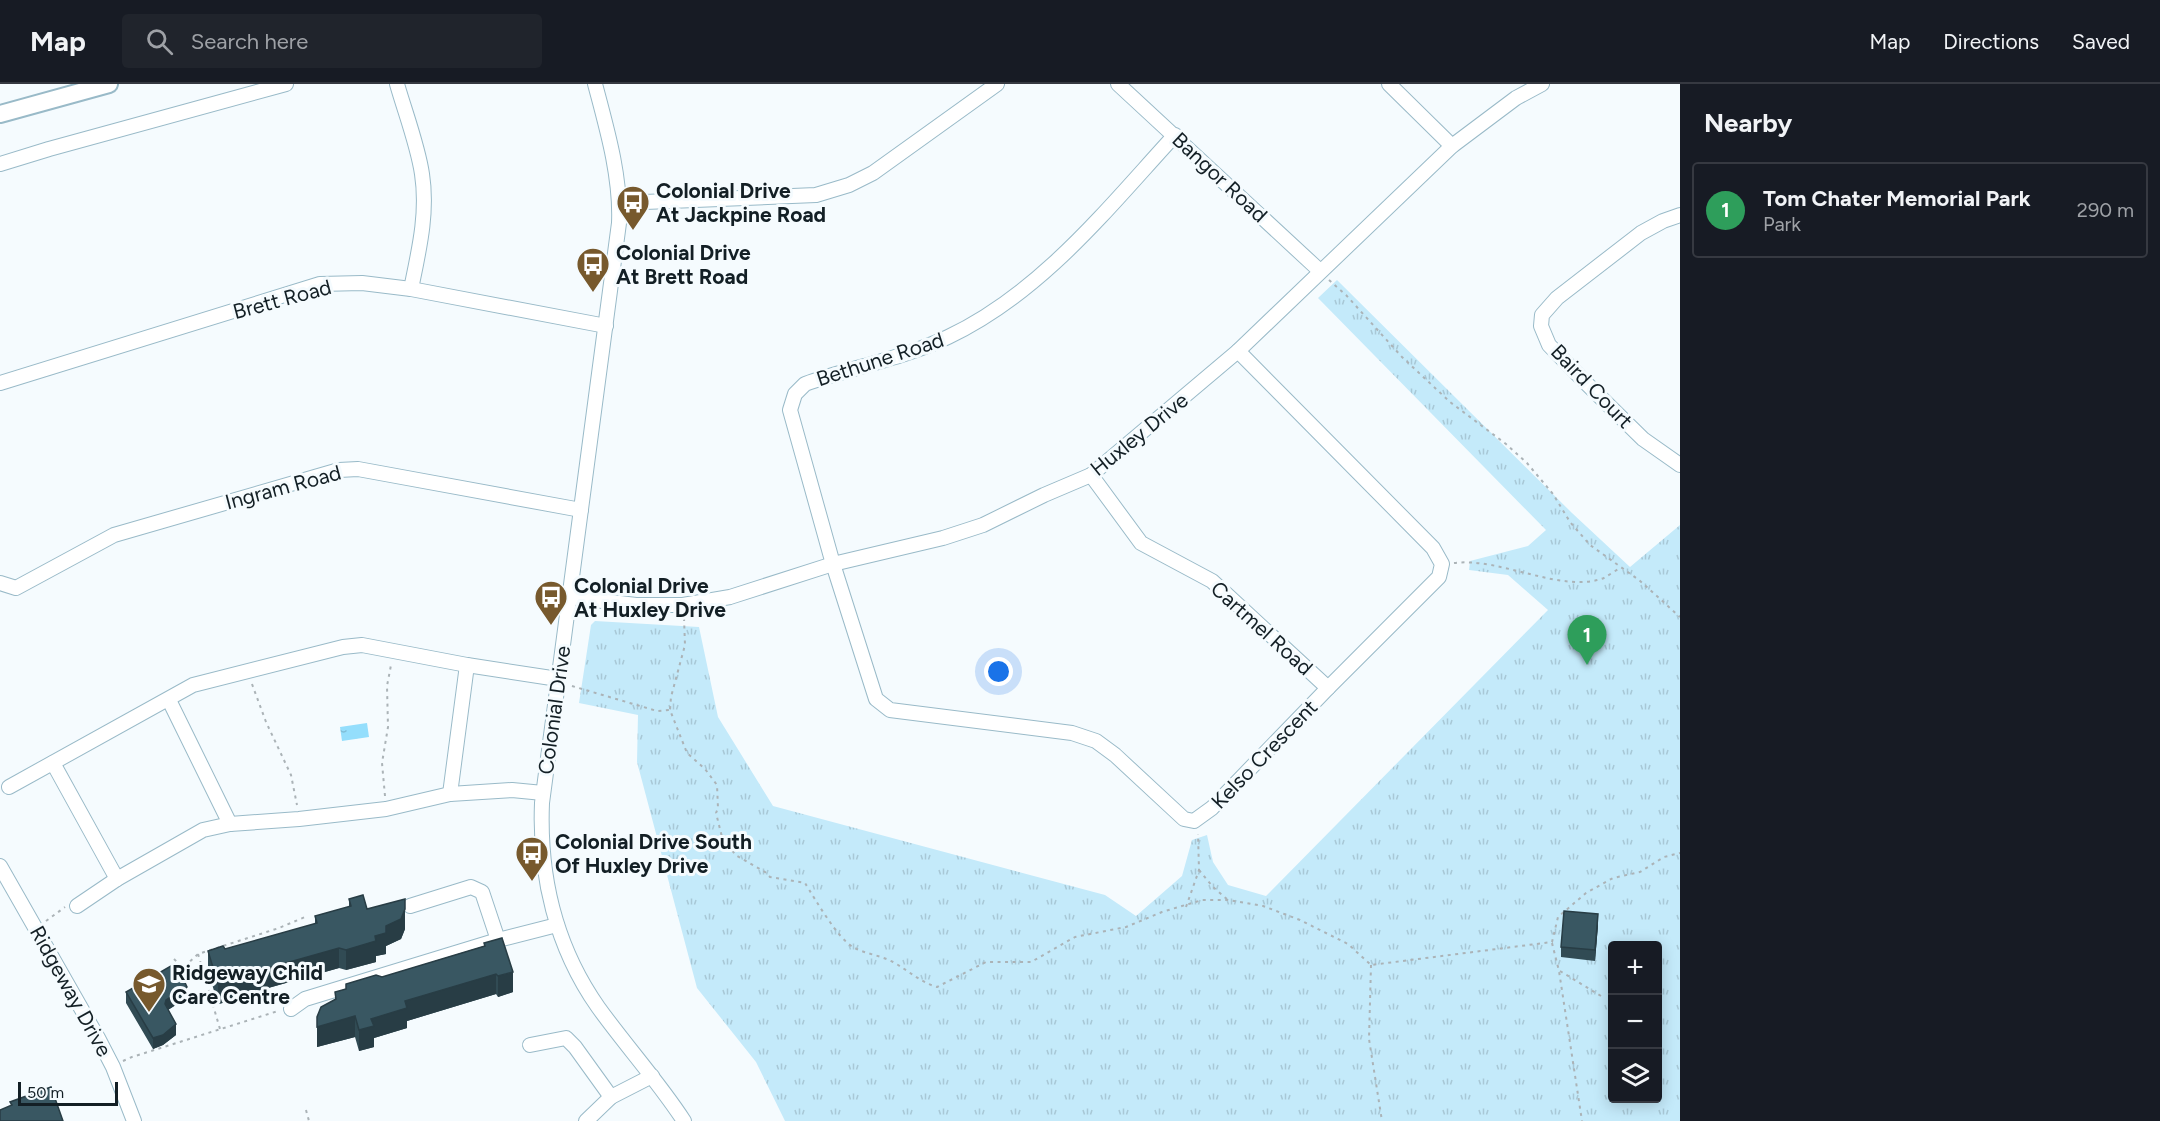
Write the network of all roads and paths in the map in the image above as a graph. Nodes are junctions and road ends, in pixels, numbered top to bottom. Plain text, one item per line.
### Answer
1 (109, 84) edge
2 (286, 84) edge
3 (397, 84) edge
4 (595, 84) edge
5 (997, 84) edge
6 (1119, 84) edge
7 (1389, 84) edge
8 (1542, 84) edge
9 (0, 114) edge
10 (1175, 135) junction
11 (1452, 146) junction
12 (0, 164) edge
13 (620, 203) junction
14 (1680, 215) edge
15 (1320, 271) junction
16 (411, 289) junction
17 (606, 326) junction
18 (1238, 351) junction
19 (0, 383) edge
20 (1680, 465) edge
21 (1091, 475) junction
22 (581, 510) junction
23 (833, 564) junction
24 (1442, 564) junction
25 (1621, 567) junction
26 (0, 583) edge
27 (569, 597) junction
28 (683, 605) junction
29 (1680, 617) edge
30 (393, 650) junction
31 (467, 665) junction
32 (247, 670) junction
33 (558, 679) junction
34 (1328, 688) junction
35 (169, 700) junction
36 (670, 710) junction
37 (53, 762) junction
38 (9, 787) dead end
39 (543, 793) junction
40 (450, 794) junction
41 (386, 809) junction
42 (299, 819) junction
43 (1194, 821) junction
44 (230, 824) junction
45 (1680, 853) edge
46 (0, 866) edge
47 (1198, 870) junction
48 (117, 879) junction
49 (1228, 900) junction
50 (77, 906) joint
51 (410, 906) dead end
52 (1186, 907) junction
53 (305, 917) dead end
54 (557, 925) junction
55 (36, 928) junction
56 (498, 940) junction
57 (1552, 942) junction
58 (198, 954) junction
59 (174, 959) dead end
60 (1371, 966) junction
61 (1559, 971) junction
62 (1601, 996) dead end
63 (291, 1009) joint
64 (220, 1029) junction
65 (530, 1045) dead end
66 (113, 1067) junction
67 (652, 1076) junction
68 (611, 1097) junction
69 (306, 1110) dead end
70 (134, 1121) edge
71 (309, 1121) edge
72 (586, 1121) edge
73 (684, 1121) edge
74 (1382, 1121) edge
75 (1582, 1121) edge

1 - 9 main road
2 - 12 street
3 - 16 street
4 - 13 street, Colonial Drive
5 - 13 street
6 - 10 street, Bangor Road
7 - 11 street
8 - 11 street, Huxley Drive
10 - 15 street, Bangor Road
10 - 23 street, Bethune Road
11 - 15 street, Huxley Drive
13 - 17 street, Colonial Drive
14 - 20 street, Baird Court
15 - 18 street, Huxley Drive
15 - 25 path
16 - 17 street, Brett Road
16 - 19 street, Brett Road
17 - 22 street, Colonial Drive
18 - 21 street, Huxley Drive
18 - 24 street
21 - 23 street, Huxley Drive
21 - 34 street, Cartmel Road
22 - 26 street, Ingram Road
22 - 27 street, Colonial Drive
23 - 28 street, Huxley Drive
23 - 43 street, Kelso Crescent
24 - 25 path
24 - 34 street, Kelso Crescent
25 - 29 path
27 - 28 street, Huxley Drive
27 - 33 street, Colonial Drive
28 - 36 path
30 - 31 street
30 - 32 street
30 - 41 path
31 - 33 street
31 - 40 street
32 - 35 street
32 - 42 path
33 - 36 path
33 - 39 street, Colonial Drive
34 - 43 street, Kelso Crescent
35 - 37 street
35 - 44 street
36 - 52 path
37 - 38 street
37 - 48 street
39 - 40 street
39 - 54 street, Colonial Drive
40 - 41 street
41 - 42 street
42 - 44 street
43 - 47 path
44 - 48 street
45 - 57 path
46 - 55 street, Ridgeway Drive
47 - 49 path
47 - 52 path
48 - 50 street
49 - 52 path
49 - 60 path
50 - 55 path
51 - 56 street
53 - 58 path
54 - 56 street
54 - 67 street, Colonial Drive
55 - 66 street, Ridgeway Drive
56 - 63 street
57 - 60 path
57 - 61 path
58 - 59 path
58 - 64 path
60 - 74 path
61 - 62 path
61 - 75 path
63 - 64 path
64 - 66 path
65 - 68 street
66 - 70 street, Ridgeway Drive
67 - 68 street
67 - 73 street, Colonial Drive
68 - 72 street
69 - 71 path

